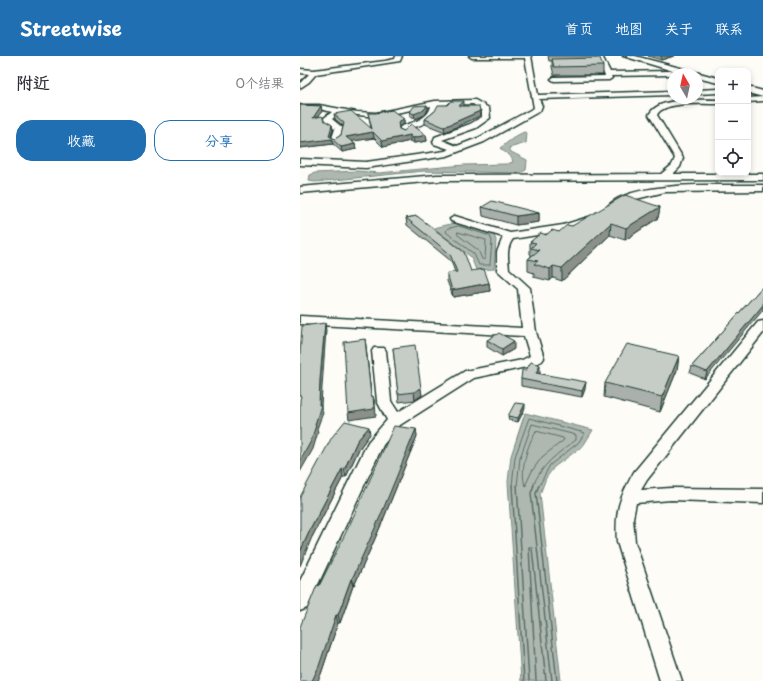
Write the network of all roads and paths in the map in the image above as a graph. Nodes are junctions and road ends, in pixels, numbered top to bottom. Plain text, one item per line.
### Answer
1 (399, 56) edge
2 (472, 56) edge
3 (528, 56) edge
4 (599, 56) edge
5 (627, 56) edge
6 (602, 63) junction
7 (595, 64) edge
8 (670, 68) edge
9 (300, 71) edge
10 (314, 72) junction
11 (667, 73) edge
12 (607, 74) junction
13 (703, 77) edge
14 (554, 78) edge
15 (715, 80) edge
16 (300, 86) edge
17 (715, 91) edge
18 (751, 91) edge
19 (703, 92) edge
20 (667, 93) edge
21 (763, 94) edge
22 (715, 95) edge
23 (667, 96) edge
24 (703, 96) edge
25 (558, 98) junction
26 (763, 99) edge
27 (536, 100) junction
28 (751, 100) edge
29 (715, 102) edge
30 (435, 103) junction
31 (300, 107) edge
32 (338, 111) junction
33 (404, 133) edge
34 (335, 141) edge
35 (454, 149) junction
36 (300, 159) edge
37 (300, 162) edge
38 (663, 177) junction
39 (763, 177) edge
40 (763, 188) edge
41 (300, 190) edge
42 (455, 219) dead end
43 (510, 236) junction
44 (300, 320) edge
45 (763, 325) edge
46 (529, 332) junction
47 (379, 351) dead end
48 (395, 421) junction
49 (763, 496) edge
50 (629, 497) junction
51 (300, 602) edge
52 (671, 681) edge

1 - 10 street
2 - 3 street
3 - 27 street
4 - 6 street
5 - 8 main road
6 - 7 street
6 - 12 street
9 - 10 street
10 - 16 street
11 - 12 street
12 - 14 street
13 - 15 main road
17 - 19 street
18 - 21 main road
20 - 25 street
22 - 24 street
23 - 25 street
25 - 27 street
26 - 28 street
27 - 35 street
29 - 38 street
30 - 32 street
30 - 33 street
30 - 35 street
31 - 32 street
32 - 34 street
35 - 36 street
35 - 37 street
38 - 39 street
38 - 41 street
40 - 43 street
42 - 43 street
43 - 46 street
44 - 46 street
45 - 50 street
46 - 48 street
47 - 48 street
48 - 51 street
49 - 50 street
50 - 52 street

